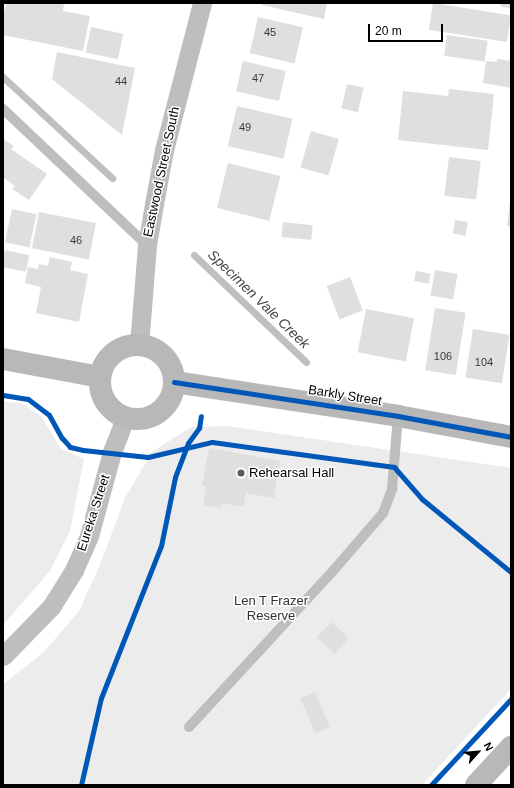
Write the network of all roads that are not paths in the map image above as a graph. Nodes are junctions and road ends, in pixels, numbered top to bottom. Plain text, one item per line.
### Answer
1 (202, 3) edge
2 (3, 109) edge
3 (147, 245) junction
4 (139, 344) junction
5 (3, 359) edge
6 (100, 377) junction
7 (174, 382) junction
8 (398, 416) junction
9 (125, 418) junction
10 (511, 436) edge
11 (3, 656) edge
12 (189, 727) dead end
13 (511, 747) edge
14 (476, 785) edge

1 - 3 street, Eastwood Street South
2 - 3 lane
3 - 4 street, Eastwood Street South
4 - 6 main road
4 - 7 main road
5 - 6 main road
6 - 9 main road
7 - 8 main road, Barkly Street
7 - 9 main road
8 - 10 main road, Barkly Street
8 - 12 lane
9 - 11 street, Eureka Street
13 - 14 main road

